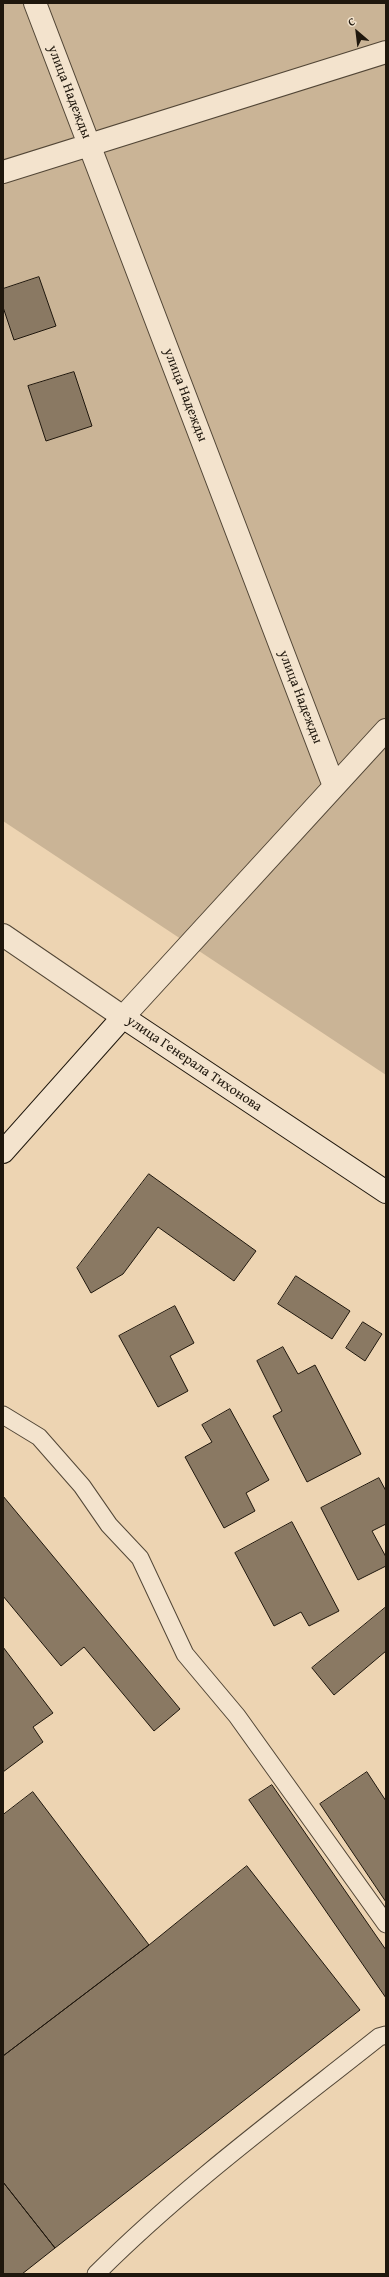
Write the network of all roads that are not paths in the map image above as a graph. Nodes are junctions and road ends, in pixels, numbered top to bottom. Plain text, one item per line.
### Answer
1 (35, 3) edge
2 (386, 52) edge
3 (90, 145) junction
4 (3, 172) edge
5 (386, 730) edge
6 (334, 786) junction
7 (3, 935) edge
8 (122, 1017) junction
9 (3, 1152) edge
10 (386, 1192) edge
11 (3, 1415) edge
12 (386, 1924) edge
13 (386, 2035) edge
14 (96, 2274) edge

1 - 3 street, улица Надежды
2 - 3 street
3 - 4 street
3 - 6 street, улица Надежды
5 - 6 street
6 - 8 street
7 - 8 street, улица Генерала Тихонова
8 - 9 street
8 - 10 street, улица Генерала Тихонова
11 - 12 lane
13 - 14 lane

